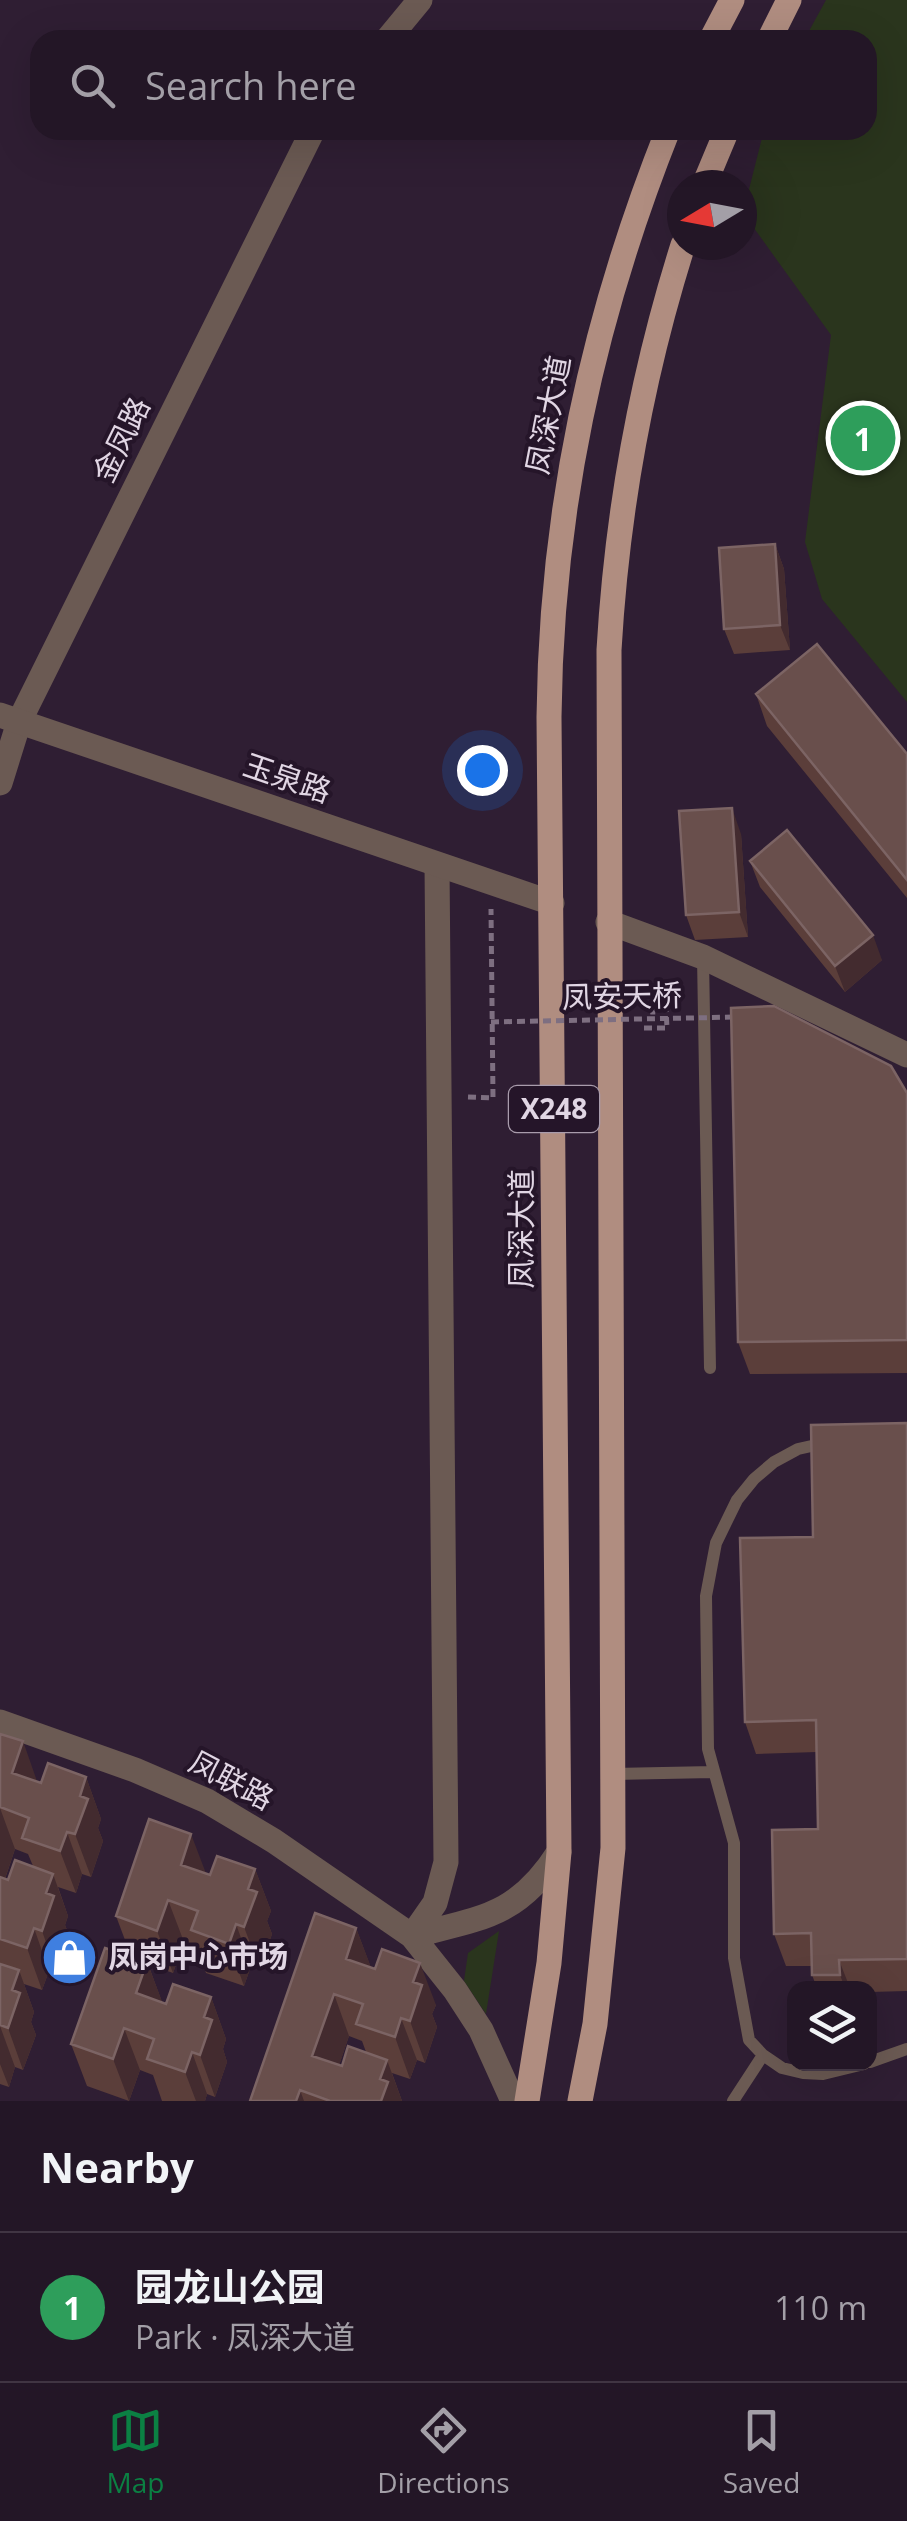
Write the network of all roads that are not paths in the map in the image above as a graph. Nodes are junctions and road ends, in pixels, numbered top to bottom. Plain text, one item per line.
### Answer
1 (420, 0) edge
2 (732, 0) edge
3 (789, 0) edge
4 (395, 30) edge
5 (716, 30) edge
6 (773, 30) edge
7 (307, 140) edge
8 (664, 140) edge
9 (722, 140) edge
10 (710, 170) edge
11 (679, 260) edge
12 (10, 719) edge
13 (0, 783) edge
14 (438, 865) junction
15 (552, 903) junction
16 (608, 922) junction
17 (703, 957) junction
18 (907, 1054) edge
19 (710, 1368) dead end
20 (838, 1442) edge
21 (0, 1722) edge
22 (713, 1772) junction
23 (613, 1774) junction
24 (558, 1852) junction
25 (412, 1936) junction
26 (907, 2048) edge
27 (763, 2055) junction
28 (877, 2059) edge
29 (787, 2069) edge
30 (795, 2071) edge
31 (836, 2071) edge
32 (582, 2100) edge
33 (513, 2101) edge
34 (527, 2101) edge
35 (733, 2101) edge

1 - 4 street
2 - 5 main road
3 - 6 main road
7 - 12 street, 金凤路
8 - 15 main road, 凤深大道 / X248
9 - 10 main road
11 - 16 main road, X248
12 - 13 street, 金凤路
12 - 14 street, 玉泉路
14 - 15 street, 玉泉路
14 - 25 street
15 - 24 main road, 凤深大道 / X248
16 - 17 street
16 - 23 main road, X248
17 - 18 street
17 - 19 lane
20 - 22 lane
21 - 25 street, 凤联路
22 - 23 lane
22 - 27 lane
23 - 32 main road, X248
24 - 25 street
24 - 34 main road, 凤深大道 / X248
25 - 33 street, 凤联路
26 - 28 lane
27 - 29 lane
27 - 35 lane
30 - 31 lane

